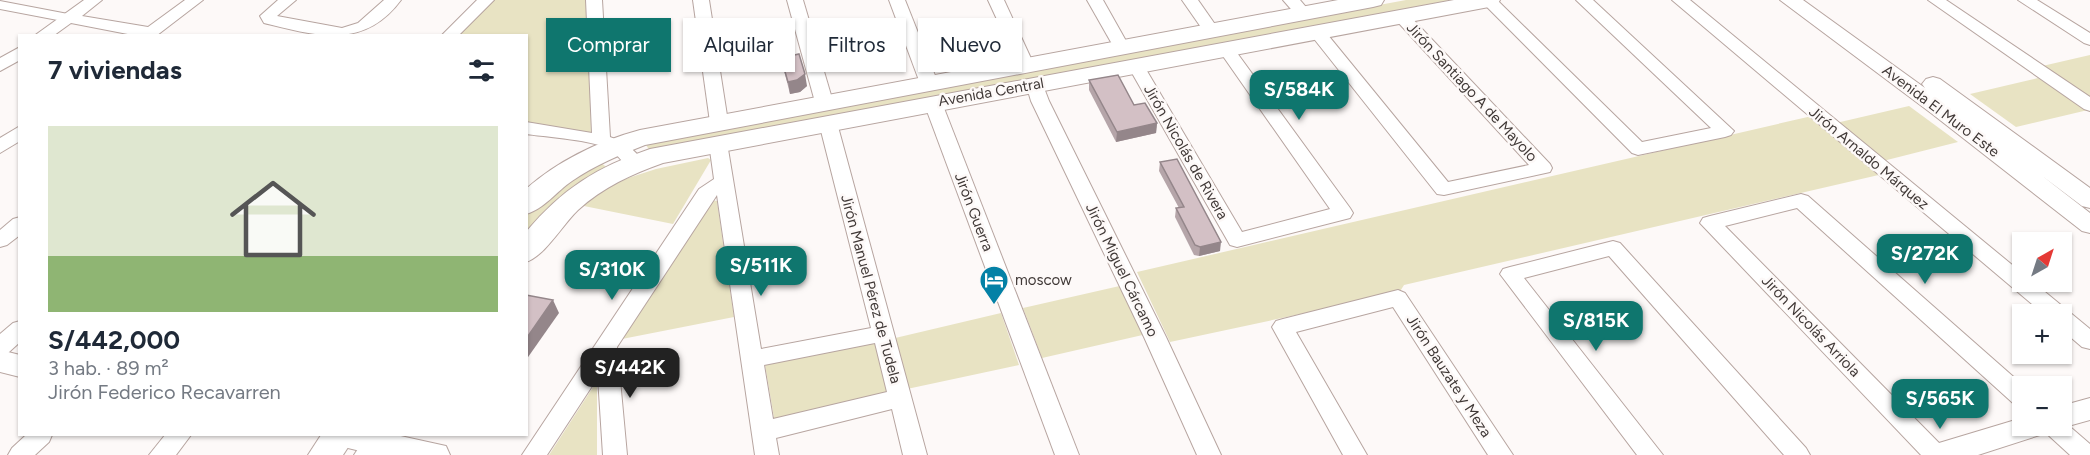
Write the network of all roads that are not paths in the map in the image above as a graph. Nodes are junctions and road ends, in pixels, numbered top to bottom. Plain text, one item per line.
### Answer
1 (94, 0) edge
2 (195, 0) edge
3 (288, 0) edge
4 (393, 0) edge
5 (486, 0) edge
6 (594, 0) edge
7 (701, 0) edge
8 (795, 0) edge
9 (897, 0) edge
10 (996, 0) edge
11 (1095, 0) edge
12 (1190, 0) edge
13 (1373, 0) edge
14 (1489, 0) edge
15 (1584, 0) edge
16 (1680, 0) edge
17 (1790, 0) edge
18 (1818, 0) edge
19 (1936, 0) edge
20 (2026, 0) edge
21 (0, 5) edge
22 (1304, 15) edge
23 (1401, 16) junction
24 (68, 18) junction
25 (1211, 30) junction
26 (45, 34) edge
27 (149, 34) edge
28 (451, 34) edge
29 (2090, 40) edge
30 (1226, 49) junction
31 (18, 53) edge
32 (1129, 57) junction
33 (0, 66) edge
34 (1030, 75) junction
35 (931, 93) junction
36 (2090, 105) edge
37 (826, 112) junction
38 (1972, 112) junction
39 (1950, 117) junction
40 (528, 128) edge
41 (719, 132) junction
42 (18, 134) edge
43 (609, 143) junction
44 (0, 147) edge
45 (635, 163) junction
46 (723, 182) junction
47 (2090, 200) edge
48 (528, 203) edge
49 (2090, 225) edge
50 (18, 226) edge
51 (0, 240) edge
52 (528, 250) edge
53 (2046, 304) edge
54 (2072, 326) edge
55 (18, 331) edge
56 (881, 334) junction
57 (2090, 341) edge
58 (0, 346) edge
59 (606, 346) junction
60 (753, 358) junction
61 (0, 361) edge
62 (18, 366) edge
63 (2012, 389) edge
64 (900, 399) junction
65 (2090, 409) edge
66 (2072, 414) edge
67 (764, 430) junction
68 (2012, 432) edge
69 (39, 436) edge
70 (179, 436) edge
71 (338, 436) edge
72 (343, 436) edge
73 (2065, 436) edge
74 (378, 444) edge
75 (20, 455) edge
76 (161, 455) edge
77 (324, 455) edge
78 (436, 455) edge
79 (534, 455) edge
80 (615, 455) edge
81 (767, 455) edge
82 (915, 455) edge
83 (1067, 455) edge
84 (1209, 455) edge
85 (1355, 455) edge
86 (1501, 455) edge
87 (1651, 455) edge
88 (1798, 455) edge
89 (1938, 455) edge
90 (2086, 455) edge

1 - 24 street
2 - 27 street
3 - 4 street
5 - 28 street
6 - 43 street
7 - 41 street
8 - 37 street, Jirón Manuel Pérez de Tudela
9 - 35 street, Jirón Guerra
10 - 34 street, Jirón Miguel Cárcamo
11 - 32 street, Jirón Nicolás de Rivera
12 - 25 street
13 - 22 main road, Avenida Central
14 - 15 street
14 - 23 main road, Avenida Central
16 - 53 street, Jirón Arnaldo Márquez
17 - 39 street, Avenida El Muro Este
18 - 38 street, Avenida El Muro Este
19 - 36 street
20 - 29 street
21 - 24 street
22 - 23 main road, Avenida Central
22 - 23 street, Jirón Santiago A de Mayolo
22 - 25 main road, Avenida Central
22 - 30 main road, Avenida Central
24 - 26 street
24 - 27 street
25 - 32 main road, Avenida Central
30 - 32 main road, Avenida Central
30 - 32 street, Jirón Nicolás de Rivera
31 - 33 street
32 - 34 main road, Avenida Central
34 - 35 main road, Avenida Central
34 - 84 street, Jirón Miguel Cárcamo
35 - 37 main road, Avenida Central
35 - 83 street, Jirón Guerra
37 - 41 main road, Avenida Central
37 - 56 street, Jirón Manuel Pérez de Tudela
38 - 39 street
38 - 47 street, Avenida El Muro Este
39 - 49 street, Avenida El Muro Este
40 - 43 street
41 - 43 main road, Avenida Central
41 - 45 main road, Avenida Central
41 - 46 street
42 - 44 street
43 - 45 street
43 - 48 main road, Avenida Central
45 - 52 main road, Avenida Central
46 - 59 street
46 - 60 street
50 - 51 street
54 - 57 street, Jirón Arnaldo Márquez
55 - 58 street
56 - 60 street
56 - 64 street, Jirón Manuel Pérez de Tudela
59 - 79 street
59 - 80 street
60 - 67 street
61 - 62 street
63 - 89 street, Jirón Nicolás Arriola
64 - 67 street
64 - 82 street, Jirón Manuel Pérez de Tudela
65 - 66 street
67 - 81 street
68 - 89 street
69 - 75 street
70 - 76 street
71 - 77 main road
72 - 74 street
73 - 90 street
74 - 78 street
85 - 86 street, Jirón Bauzate y Meza
87 - 88 street

